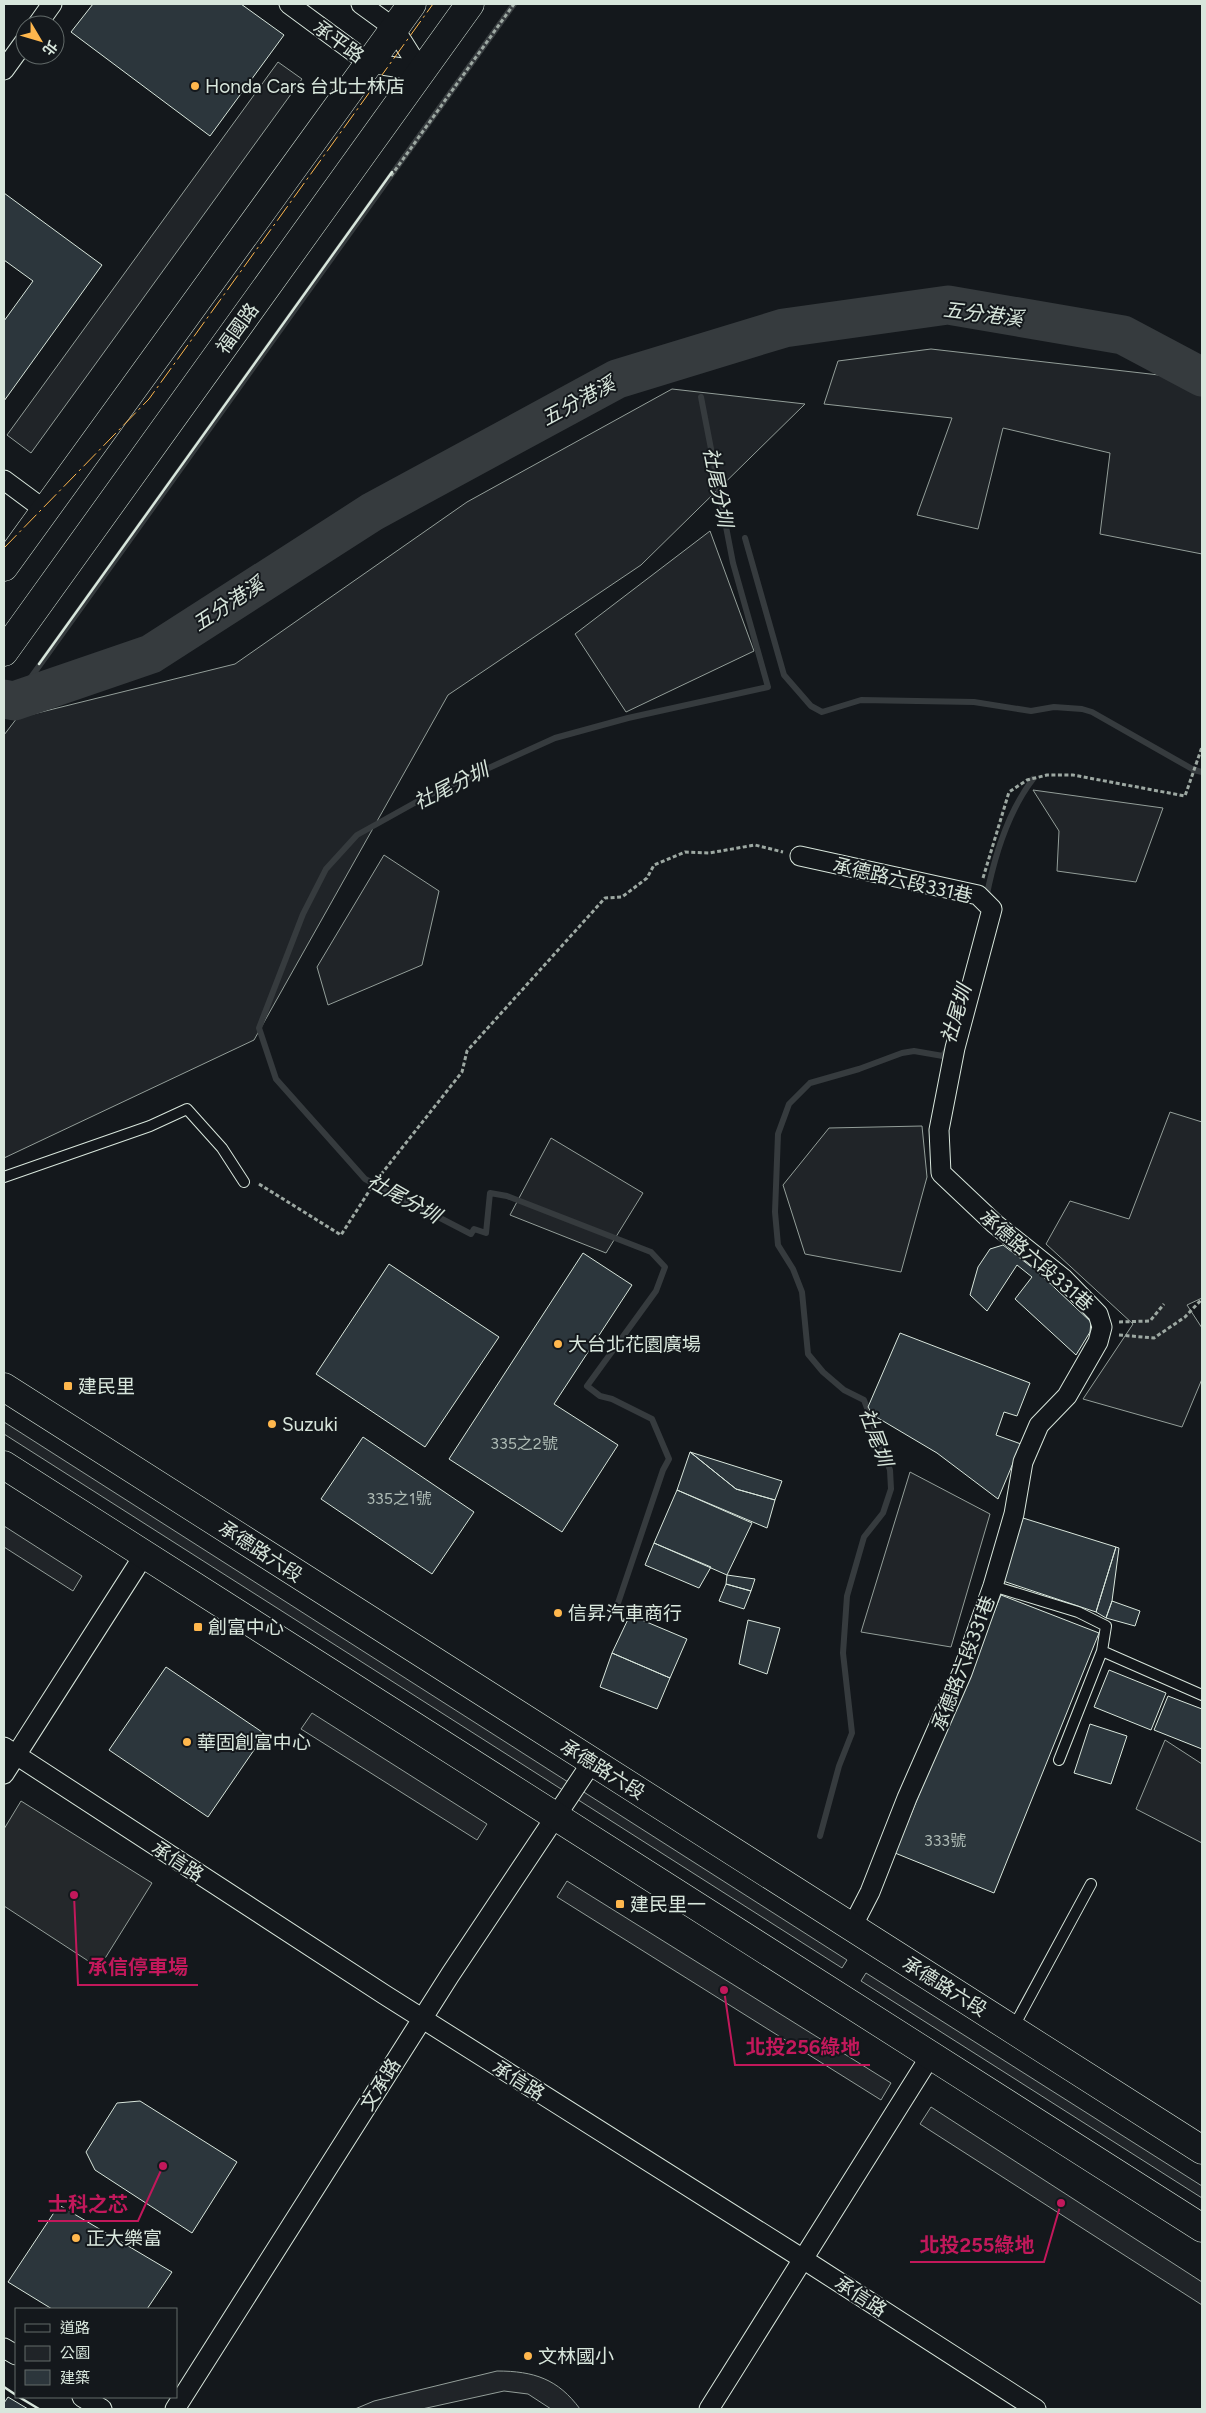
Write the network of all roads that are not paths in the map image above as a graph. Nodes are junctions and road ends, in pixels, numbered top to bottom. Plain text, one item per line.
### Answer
1 (52, 4) edge
2 (289, 4) edge
3 (360, 4) edge
4 (412, 4) edge
5 (470, 4) edge
6 (44, 15) edge
7 (394, 28) junction
8 (15, 55) edge
9 (369, 63) junction
10 (4, 70) edge
11 (422, 72) junction
12 (4, 480) edge
13 (46, 511) junction
14 (4, 567) edge
15 (4, 652) edge
16 (800, 856) road end
17 (4, 1177) edge
18 (244, 1182) road end
19 (4, 1387) edge
20 (4, 1465) edge
21 (144, 1555) junction
22 (993, 1586) junction
23 (1102, 1652) junction
24 (1202, 1695) edge
25 (10, 1751) edge
26 (1059, 1760) dead end
27 (592, 1762) junction
28 (4, 1774) edge
29 (556, 1815) junction
30 (1091, 1884) dead end
31 (852, 1927) junction
32 (422, 2019) junction
33 (1013, 2029) junction
34 (931, 2055) junction
35 (1202, 2150) edge
36 (1202, 2228) edge
37 (803, 2259) junction
38 (4, 2348) edge
39 (15, 2354) edge
40 (84, 2398) edge
41 (102, 2409) edge
42 (175, 2409) edge
43 (709, 2409) edge
44 (1036, 2409) edge

1 - 6 street
2 - 9 street, 承平路
3 - 7 street
4 - 7 main road
5 - 11 main road, 福國路
7 - 9 main road
7 - 11 street
8 - 10 street
9 - 11 street, 承平路
9 - 13 main road
11 - 15 main road, 福國路
12 - 13 street
13 - 14 main road
16 - 22 street, 承德路六段331巷
17 - 18 lane
19 - 27 main road, 承德路六段
20 - 21 main road
21 - 25 street
21 - 29 main road
22 - 23 lane
22 - 31 street, 承德路六段331巷
23 - 24 lane
23 - 26 lane
25 - 28 street
25 - 32 street, 承信路
27 - 29 street, 文承路
27 - 31 main road, 承德路六段
29 - 32 street, 文承路
29 - 34 main road
30 - 33 lane
31 - 33 main road, 承德路六段
32 - 37 street, 承信路
32 - 42 street, 文承路
33 - 35 main road, 承德路六段
34 - 36 main road
34 - 37 street
37 - 43 street
37 - 44 street, 承信路
38 - 39 street
40 - 41 street

